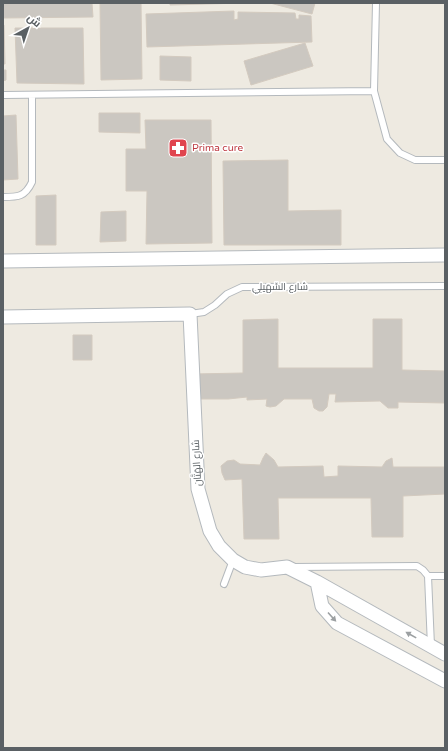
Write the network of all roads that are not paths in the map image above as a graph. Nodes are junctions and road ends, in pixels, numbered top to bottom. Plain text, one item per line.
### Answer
1 (376, 3) edge
2 (374, 91) junction
3 (32, 94) junction
4 (3, 95) edge
5 (445, 160) edge
6 (3, 197) edge
7 (445, 255) edge
8 (3, 261) edge
9 (445, 286) edge
10 (190, 314) junction
11 (3, 317) edge
12 (232, 560) junction
13 (287, 567) junction
14 (428, 576) junction
15 (445, 576) edge
16 (317, 582) junction
17 (224, 584) dead end
18 (431, 646) junction
19 (445, 654) edge
20 (445, 681) edge

1 - 2 lane
2 - 3 lane
2 - 5 lane
3 - 4 lane
3 - 6 lane
7 - 8 street
9 - 10 lane, شارع السِّهَيلِي
10 - 11 street, شارع السِّهَيلِي
10 - 12 street, شارع الهَتَّان
12 - 13 street, شارع الهَتَّان
12 - 17 lane
13 - 14 lane
13 - 16 street
14 - 15 lane
14 - 18 lane
18 -> 16 street
16 -> 20 street
18 - 19 street

